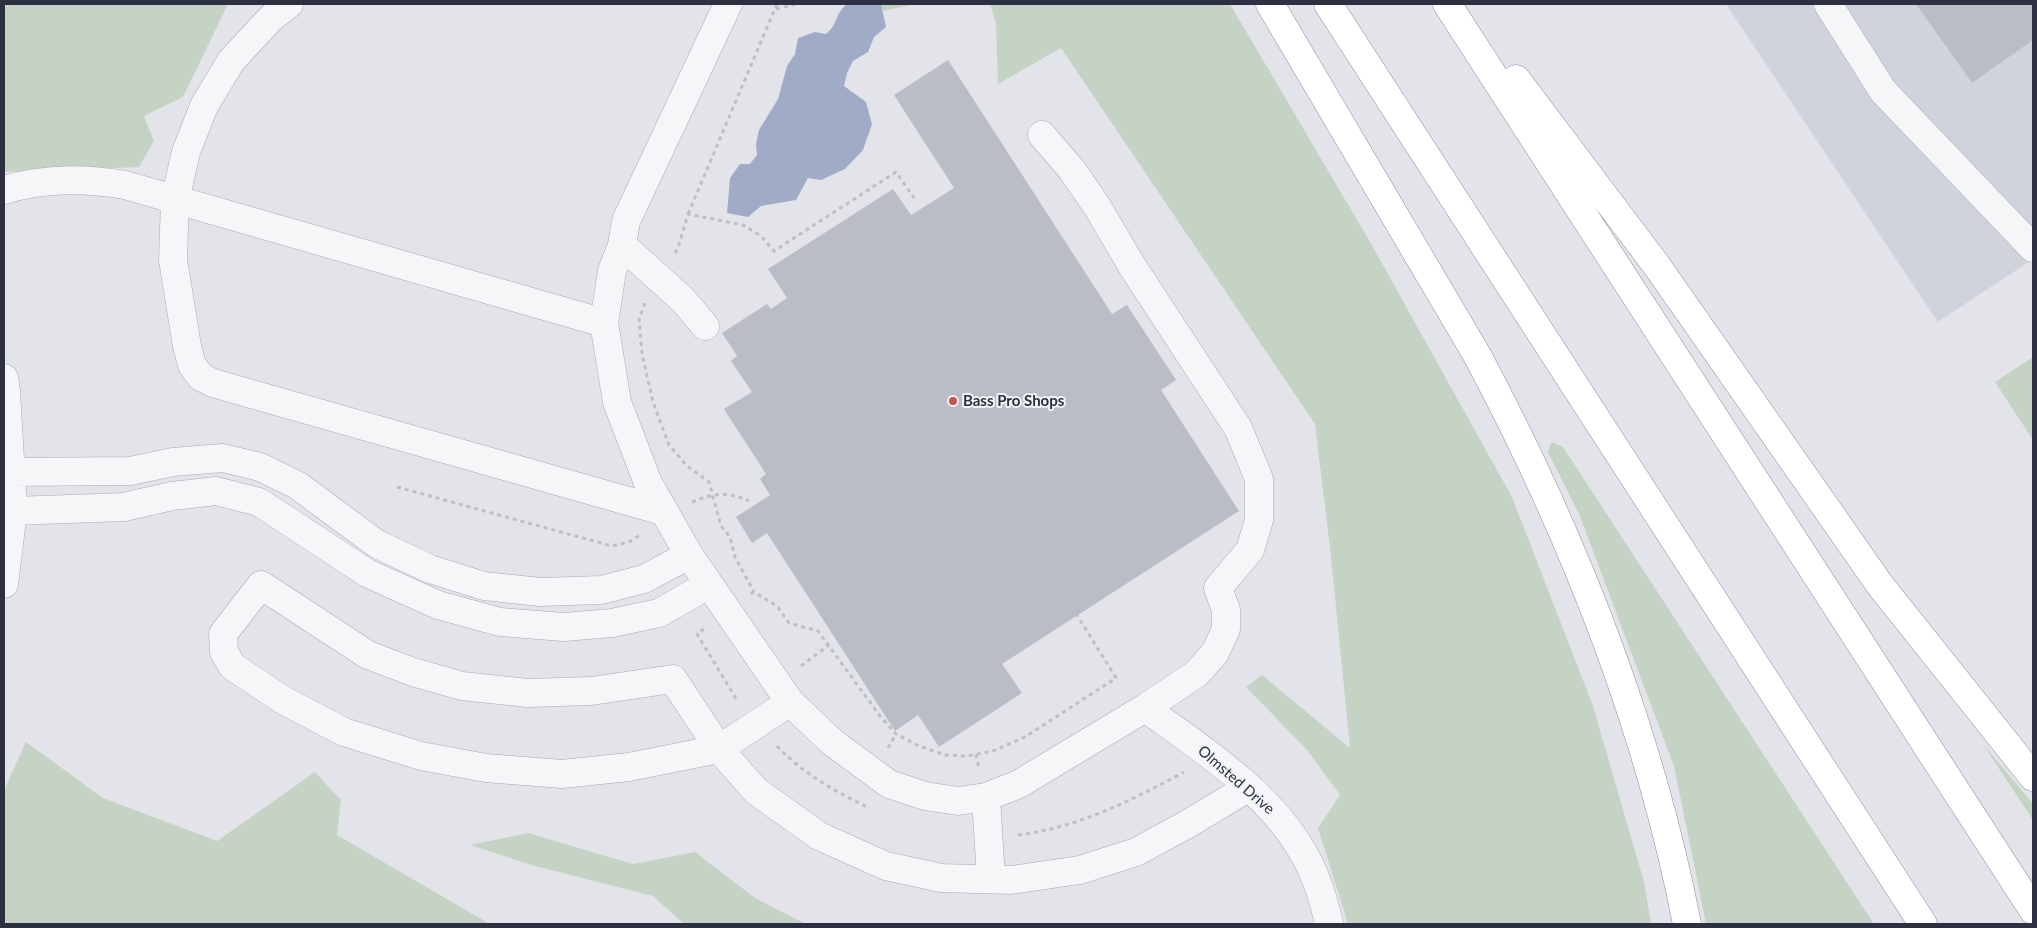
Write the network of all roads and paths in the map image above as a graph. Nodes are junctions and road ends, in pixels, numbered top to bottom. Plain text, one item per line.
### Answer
1 (288, 4) edge
2 (728, 4) edge
3 (778, 4) edge
4 (797, 4) edge
5 (1270, 4) edge
6 (1328, 4) edge
7 (1447, 4) edge
8 (1458, 4) edge
9 (1828, 4) edge
10 (776, 8) junction
11 (1042, 135) dead end
12 (4, 190) edge
13 (175, 200) junction
14 (688, 214) dead end
15 (622, 245) junction
16 (2033, 248) edge
17 (604, 323) junction
18 (705, 326) dead end
19 (4, 378) edge
20 (11, 472) junction
21 (13, 511) junction
22 (663, 511) junction
23 (1218, 513) dead end
24 (689, 556) junction
25 (4, 584) edge
26 (708, 586) junction
27 (727, 612) junction
28 (790, 702) junction
29 (1145, 708) junction
30 (757, 724) junction
31 (719, 750) junction
32 (1211, 757) junction
33 (2033, 776) edge
34 (1249, 788) junction
35 (986, 797) junction
36 (871, 810) dead end
37 (988, 835) junction
38 (991, 879) junction
39 (2033, 910) edge
40 (1329, 924) edge
41 (1687, 924) edge
42 (1923, 924) edge

1 - 13 street
2 - 15 street
3 - 10 path
4 - 10 path
5 - 41 highway
6 - 42 highway
7 - 39 highway
8 - 33 highway
9 - 16 street
10 - 14 path
11 - 29 street
12 - 13 street
13 - 17 street
13 - 22 street
15 - 17 street
15 - 18 street
17 - 22 street
19 - 20 street
20 - 21 street
20 - 24 street
21 - 25 street
21 - 26 street
22 - 24 street
23 - 27 path
24 - 26 street
26 - 27 street
27 - 28 street
27 - 30 path
28 - 30 street
28 - 35 street
29 - 32 street, Olmsted Drive
29 - 35 street
30 - 31 street
30 - 36 path
31 - 31 street
31 - 38 street
32 - 34 street, Olmsted Drive
32 - 37 path
34 - 38 street
34 - 40 street, Olmsted Drive
35 - 37 street
37 - 38 street

